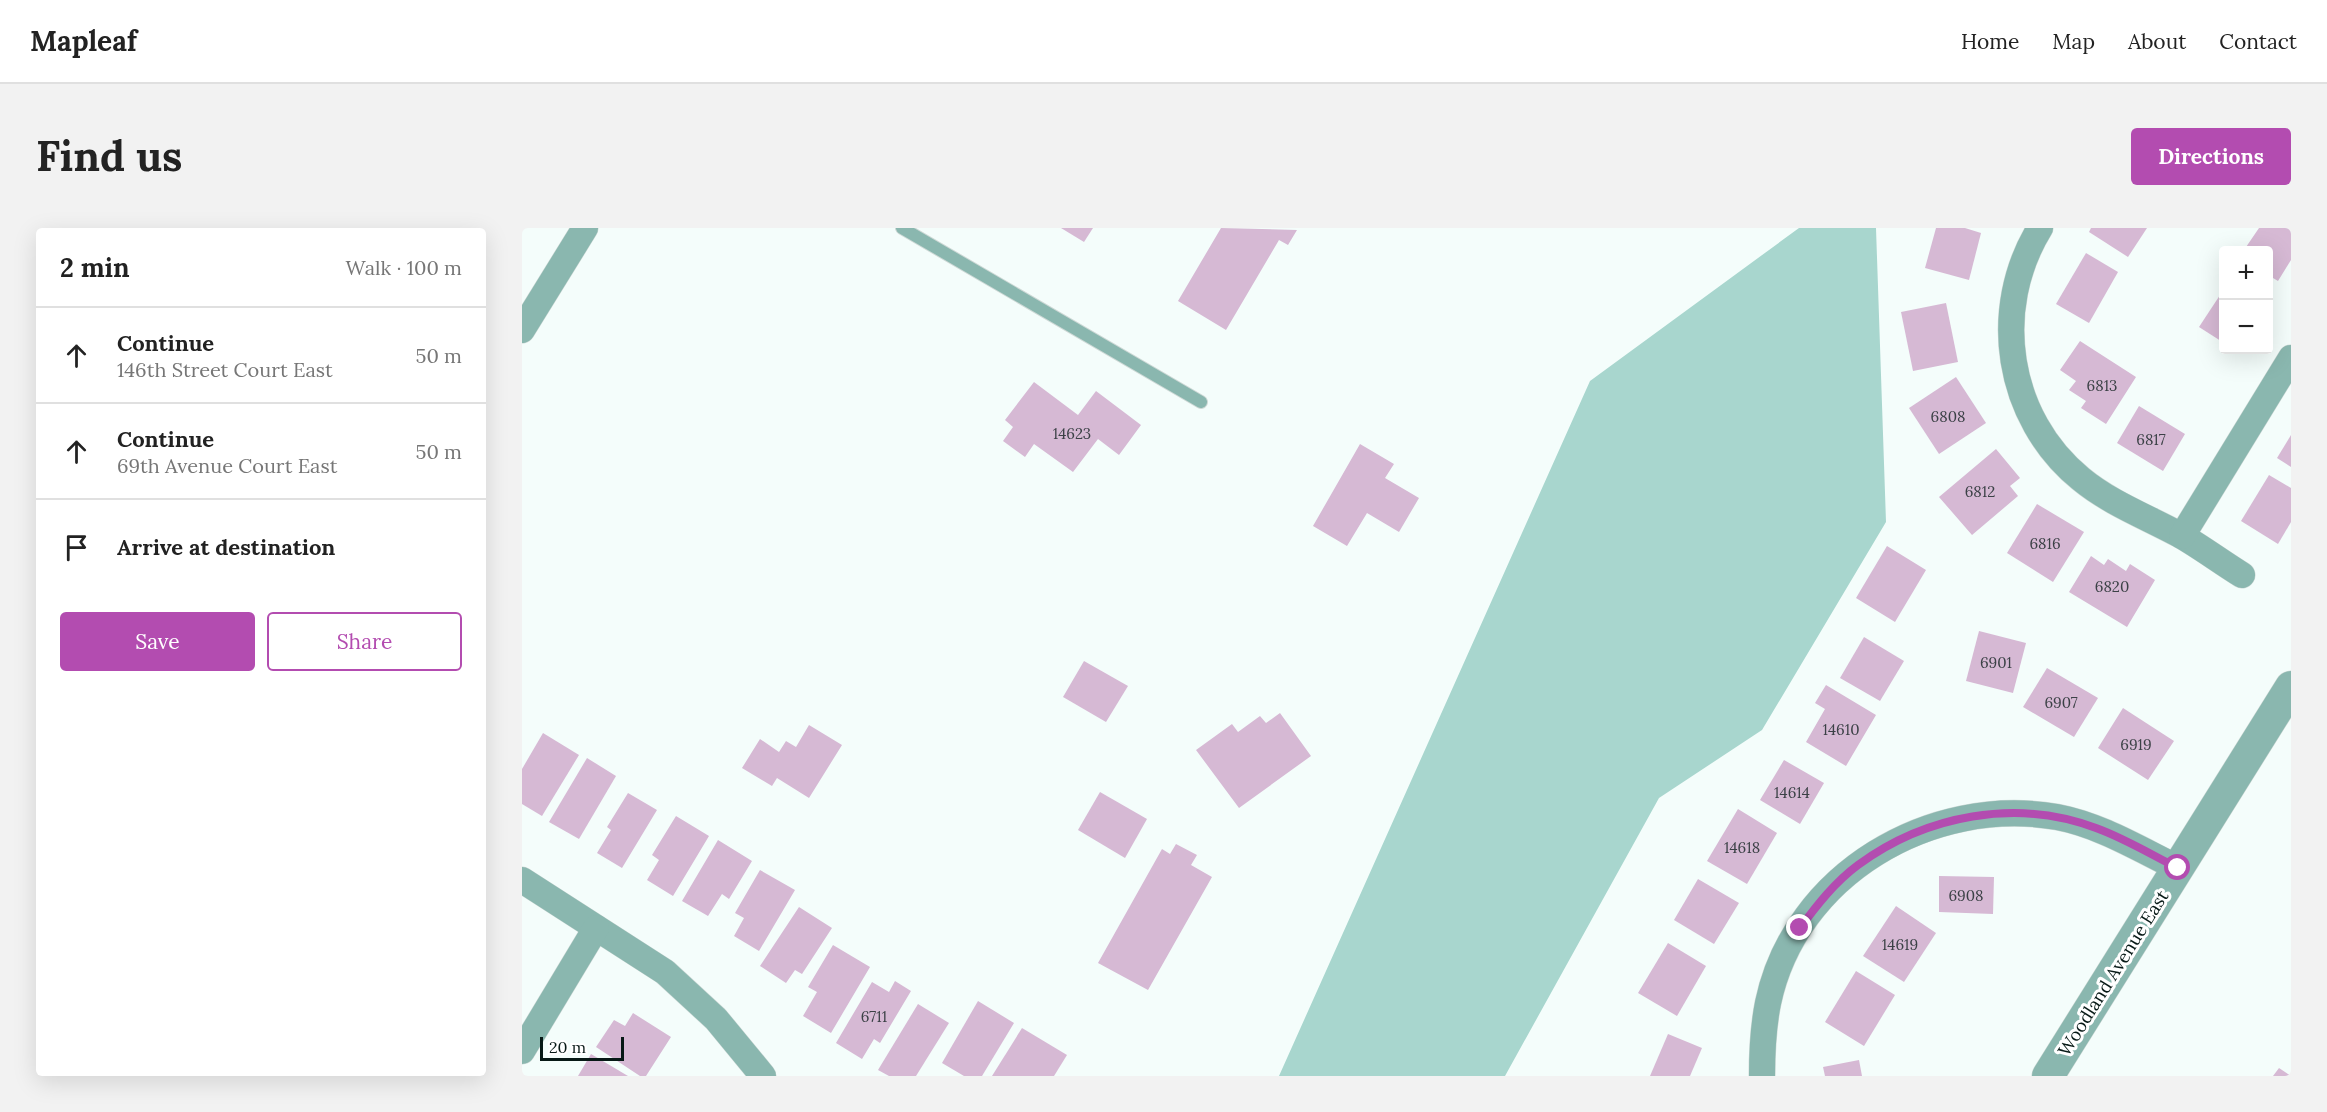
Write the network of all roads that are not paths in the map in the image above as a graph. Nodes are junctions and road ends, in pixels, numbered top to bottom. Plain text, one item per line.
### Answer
1 (585, 228) edge
2 (902, 228) edge
3 (2040, 228) edge
4 (522, 330) edge
5 (2291, 358) edge
6 (1201, 402) dead end
7 (2182, 536) junction
8 (2242, 575) dead end
9 (2291, 687) edge
10 (2178, 868) junction
11 (522, 880) edge
12 (596, 928) junction
13 (522, 1052) edge
14 (763, 1076) edge
15 (1762, 1076) edge
16 (2048, 1076) edge

1 - 4 street
2 - 6 lane
3 - 7 street
5 - 7 street
7 - 8 street
9 - 10 street, Woodland Avenue East
10 - 15 street
10 - 16 street, Woodland Avenue East
11 - 12 street
12 - 13 street
12 - 14 street

